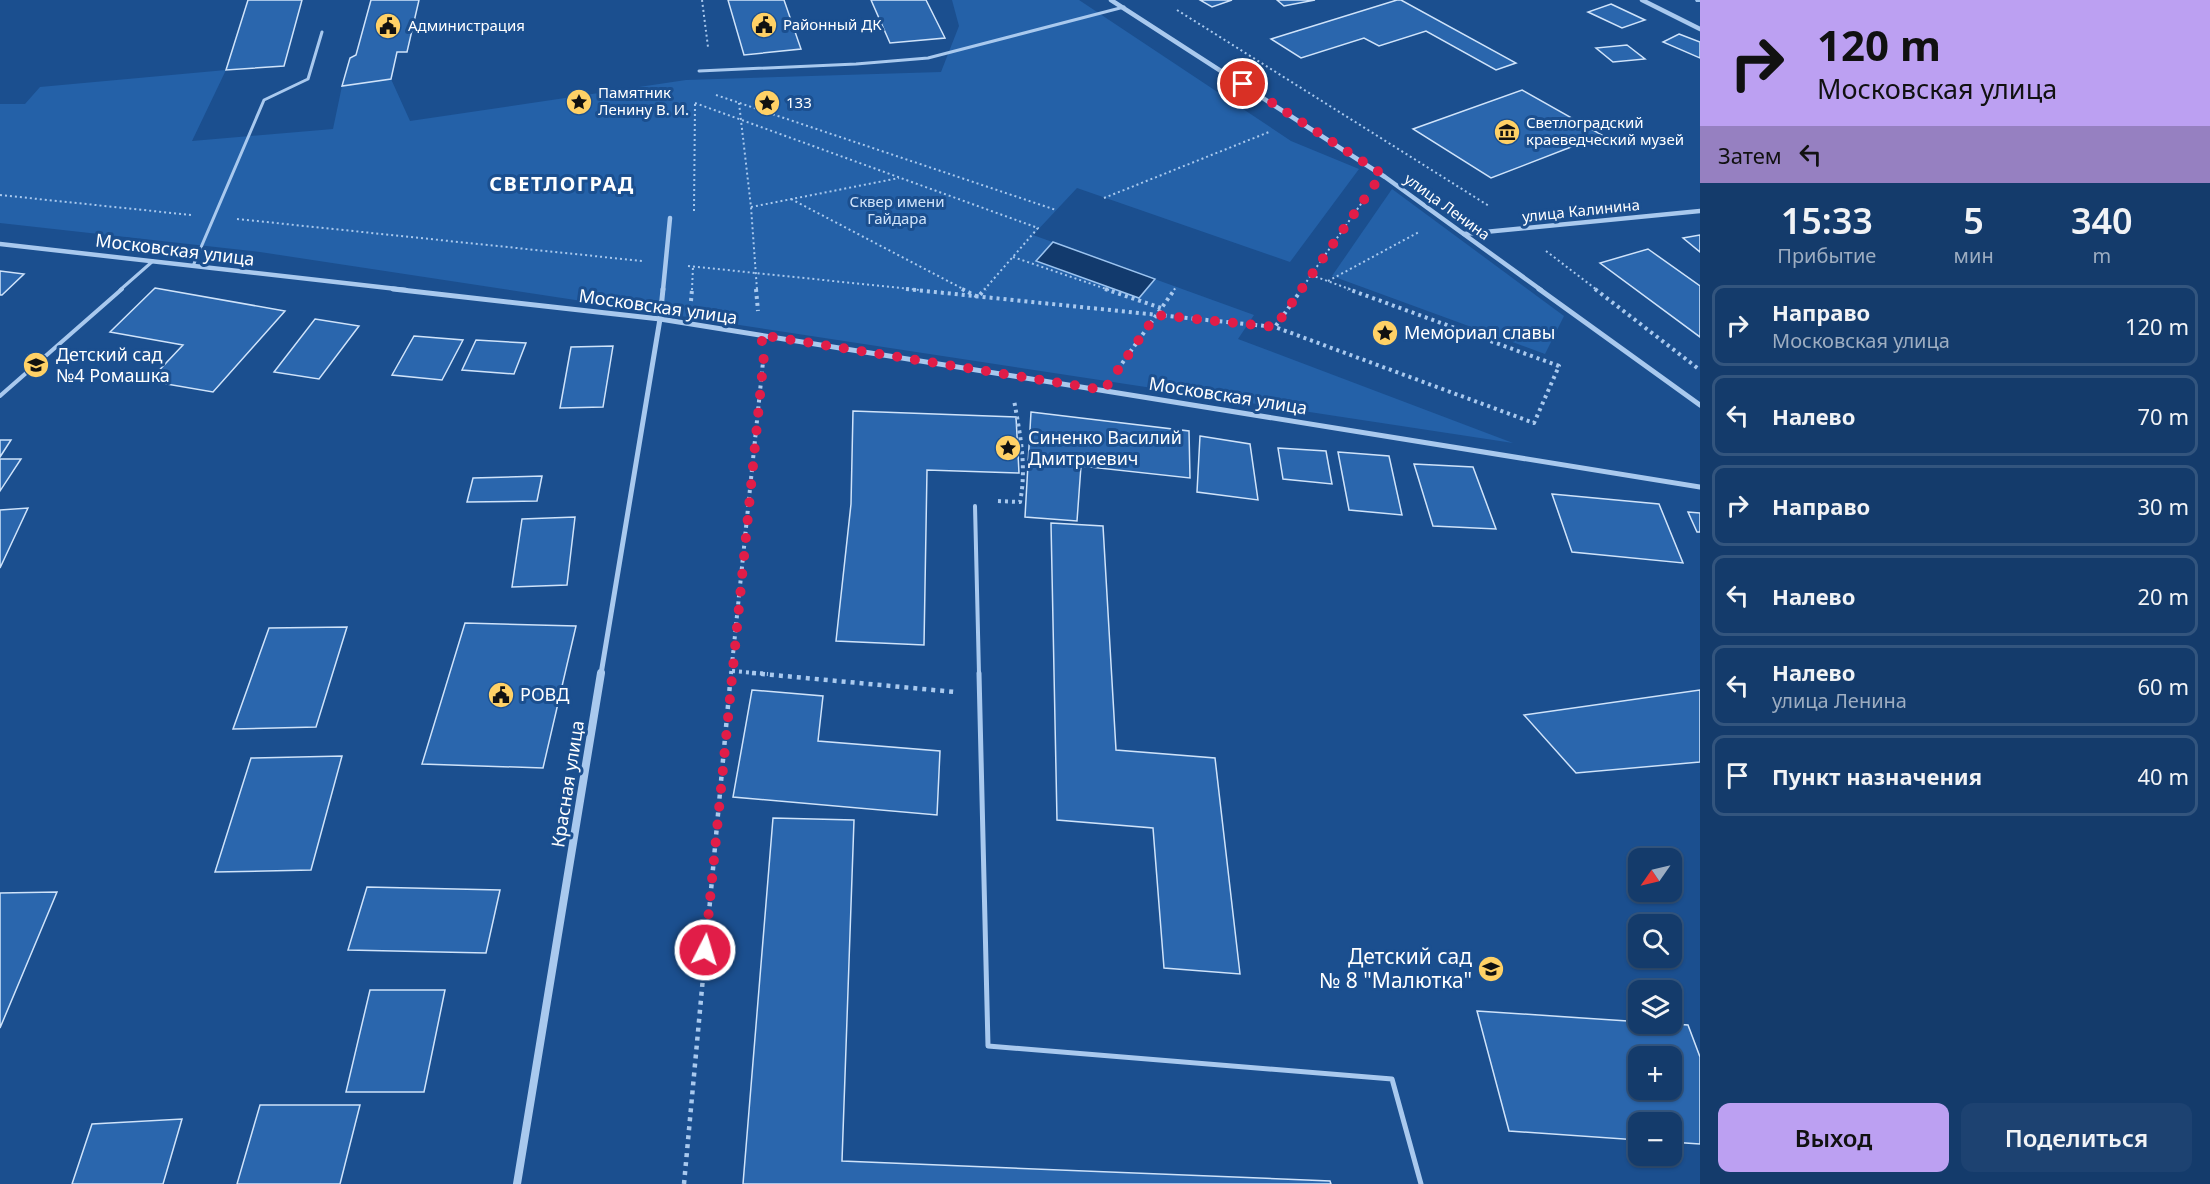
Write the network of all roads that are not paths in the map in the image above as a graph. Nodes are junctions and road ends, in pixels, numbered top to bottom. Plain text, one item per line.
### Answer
1 (1111, 0) edge
2 (1642, 0) edge
3 (1124, 7) junction
4 (1700, 29) edge
5 (322, 33) dead end
6 (699, 71) dead end
7 (1700, 211) edge
8 (670, 218) dead end
9 (1464, 234) junction
10 (0, 244) edge
11 (153, 261) junction
12 (193, 266) junction
13 (660, 319) junction
14 (0, 396) edge
15 (1700, 405) edge
16 (1700, 487) edge
17 (975, 506) road end
18 (517, 1184) edge
19 (1421, 1184) edge

1 - 3 street, улица Ленина
2 - 4 street
3 - 6 lane
3 - 9 street, улица Ленина
5 - 12 lane
7 - 9 street, улица Калинина
8 - 13 street, Красная улица
9 - 15 street, улица Ленина
10 - 11 street, Московская улица
11 - 12 street, Московская улица
11 - 14 lane
12 - 13 street, Московская улица
13 - 16 street, Московская улица
13 - 18 street, Красная улица
17 - 19 lane

